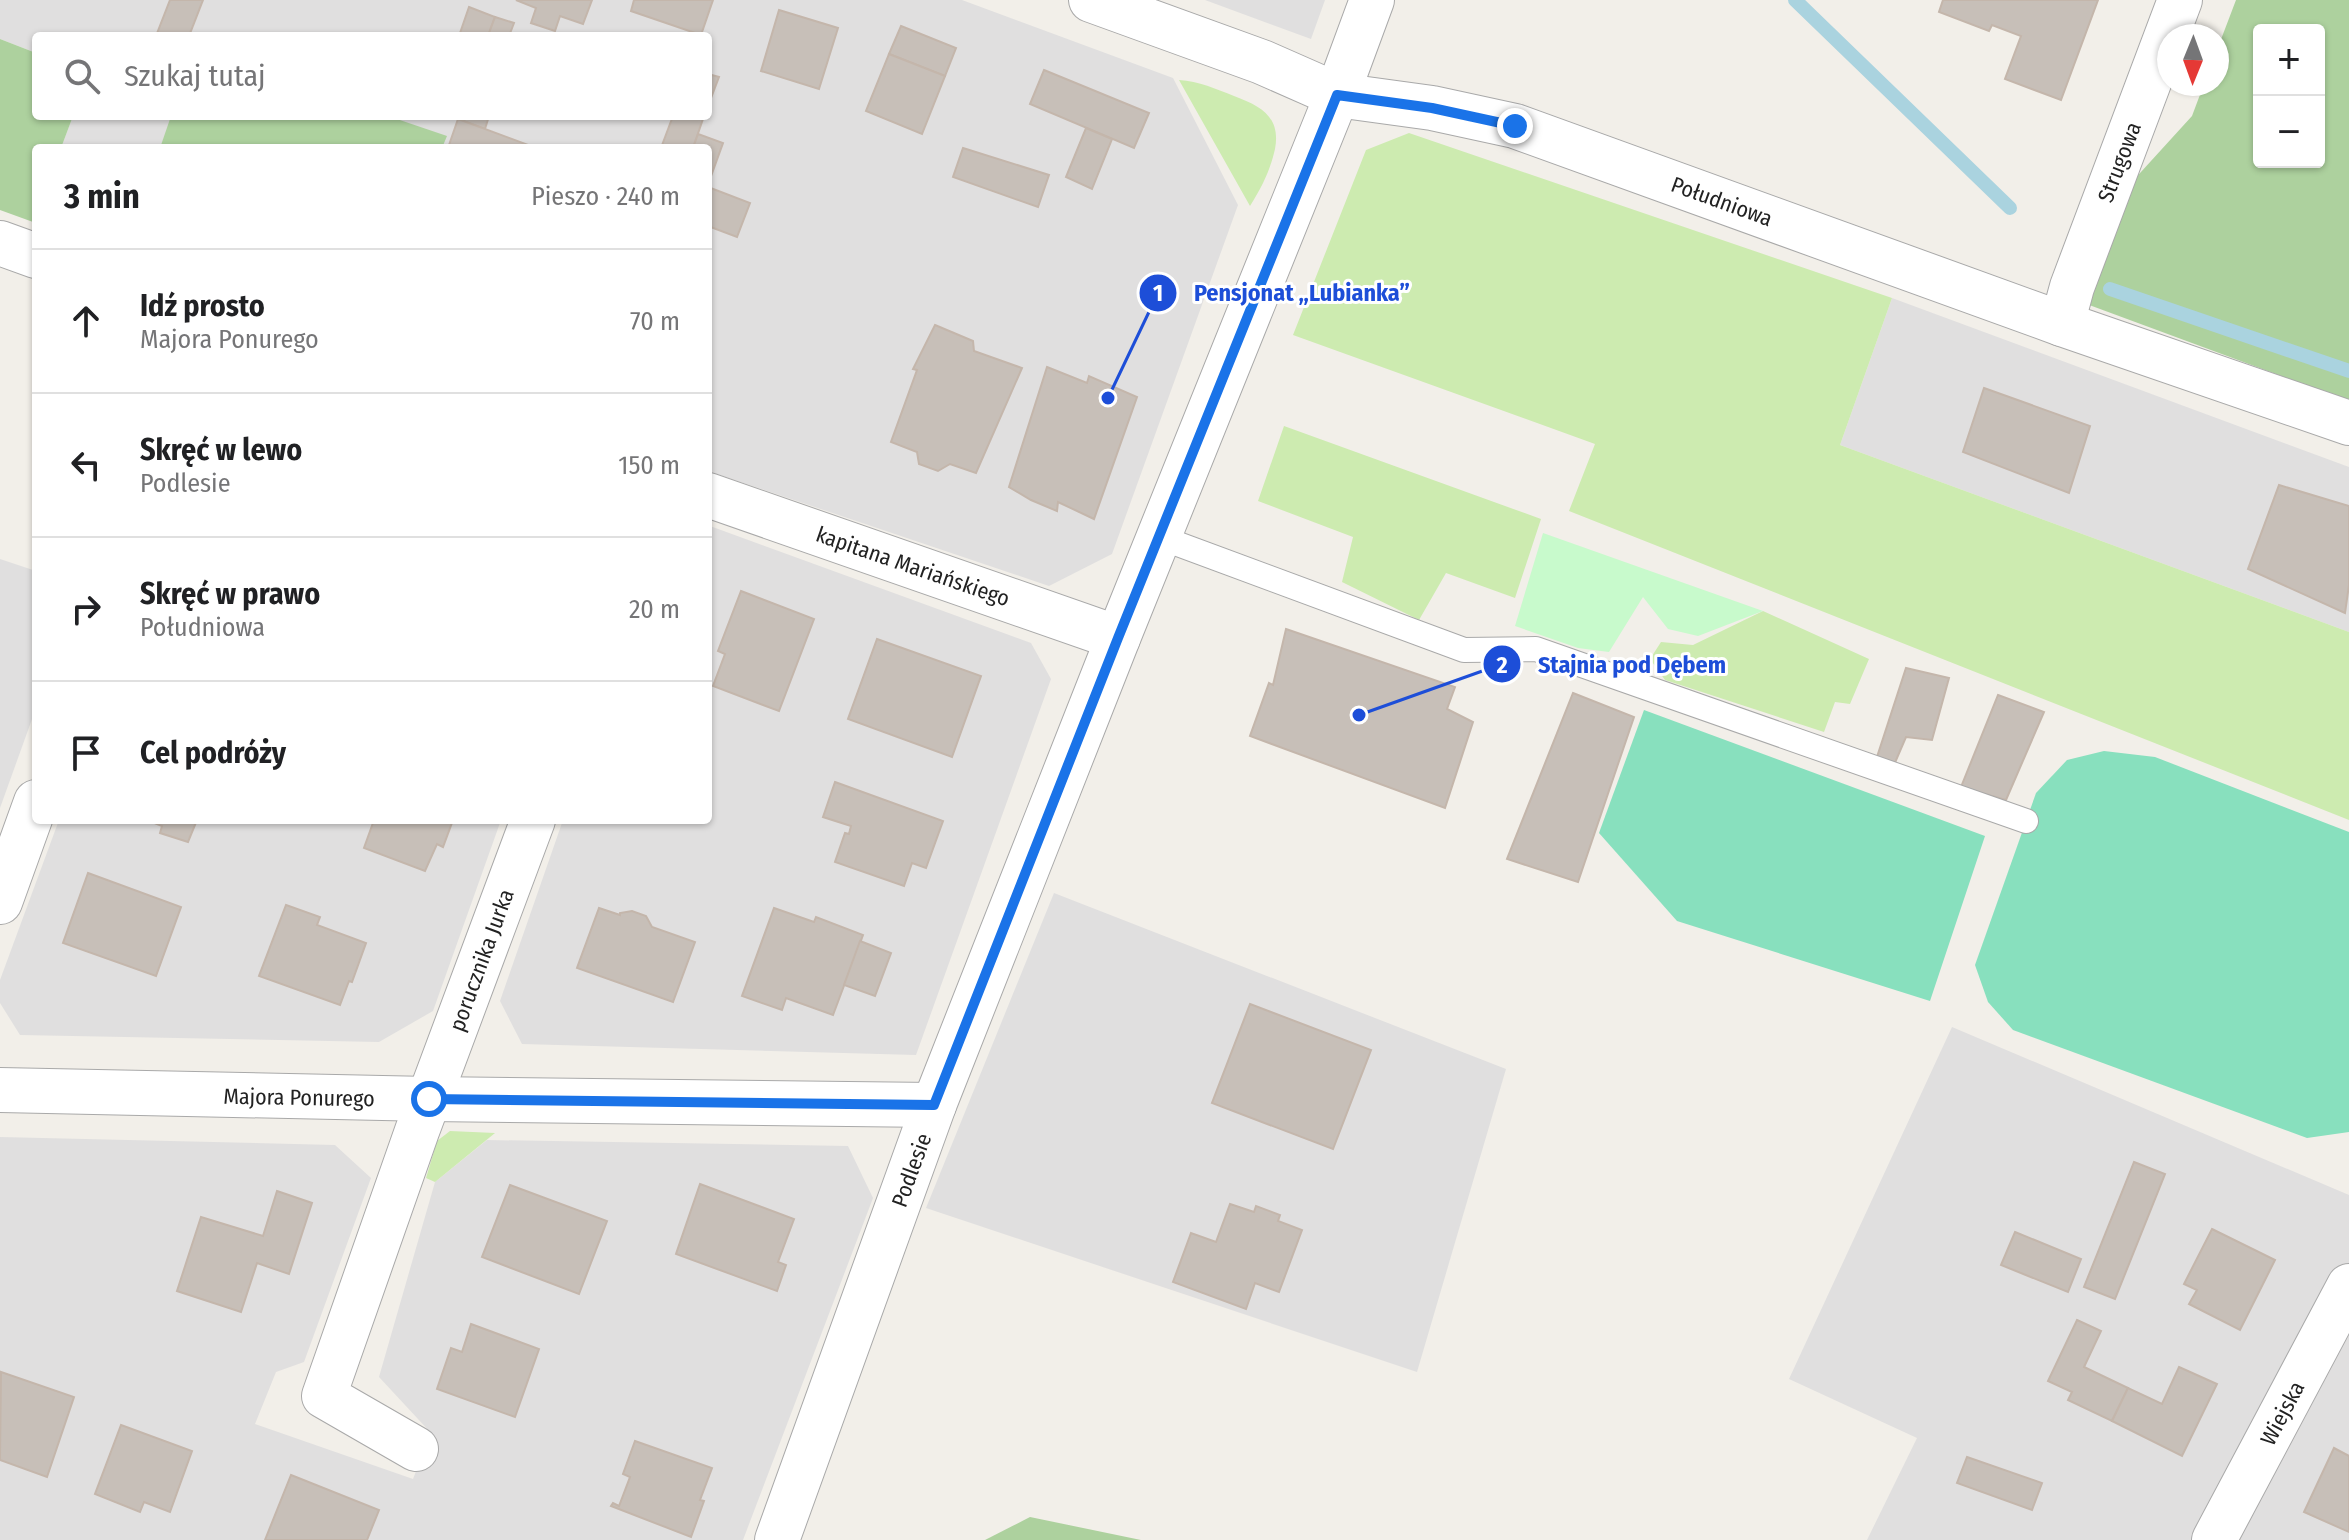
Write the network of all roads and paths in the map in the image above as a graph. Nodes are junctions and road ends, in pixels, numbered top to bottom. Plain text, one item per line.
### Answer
1 (1091, 0) edge
2 (1372, 0) edge
3 (2180, 0) edge
4 (1337, 95) junction
5 (0, 243) edge
6 (32, 255) edge
7 (2062, 324) junction
8 (2349, 423) edge
9 (712, 496) edge
10 (1159, 537) junction
11 (1118, 638) junction
12 (32, 813) edge
13 (2026, 821) dead end
14 (532, 824) edge
15 (0, 902) edge
16 (0, 1090) edge
17 (429, 1099) junction
18 (934, 1105) junction
19 (2349, 1286) edge
20 (416, 1449) dead end
21 (777, 1540) edge
22 (2214, 1540) edge

1 - 4 street, Południowa
2 - 4 street, Podlesie
3 - 7 street, Strugowa
4 - 7 street, Południowa
4 - 10 street, Podlesie
5 - 6 street
7 - 8 street, Południowa
9 - 11 street, kapitana Mariańskiego
10 - 11 street, Podlesie
10 - 13 lane
11 - 18 street, Podlesie
12 - 15 street
14 - 17 street, porucznika Jurka
16 - 17 street, Majora Ponurego
17 - 18 street, Majora Ponurego
17 - 20 street, porucznika Jurka
18 - 21 street, Podlesie
19 - 22 street, Wiejska

